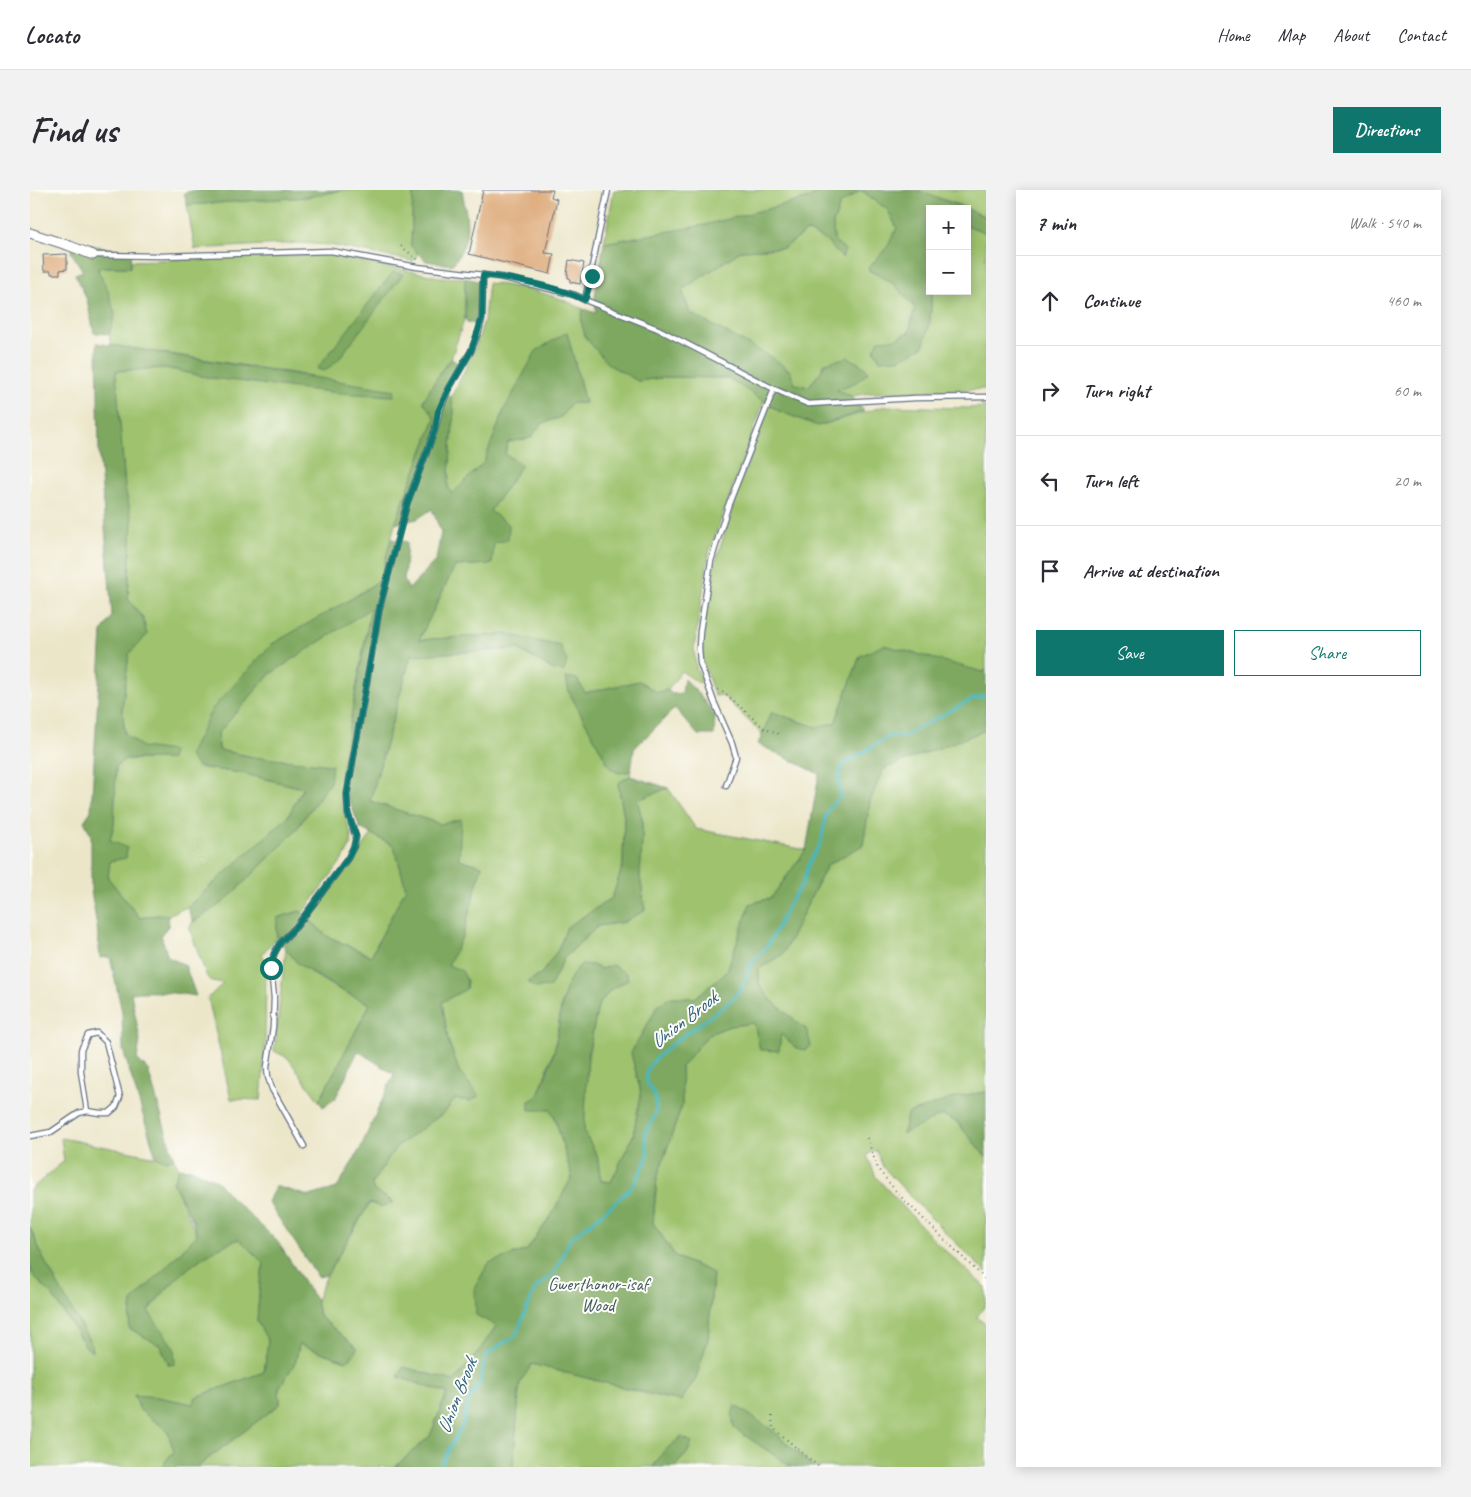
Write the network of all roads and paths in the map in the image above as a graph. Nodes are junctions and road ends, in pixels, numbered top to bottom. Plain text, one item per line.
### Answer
1 (608, 190) edge
2 (30, 233) edge
3 (401, 246) dead end
4 (93, 255) joint
5 (424, 268) junction
6 (483, 275) junction
7 (585, 300) junction
8 (774, 389) junction
9 (986, 397) edge
10 (709, 688) junction
11 (782, 735) dead end
12 (726, 786) dead end
13 (87, 1111) junction
14 (30, 1136) edge
15 (867, 1138) dead end
16 (304, 1146) dead end
17 (986, 1280) edge
18 (772, 1416) dead end
19 (819, 1467) edge

1 - 7 lane
2 - 4 street
3 - 5 path
4 - 5 lane
5 - 6 lane
6 - 7 lane
6 - 16 lane
7 - 8 lane
8 - 9 lane
8 - 10 lane
10 - 11 path
10 - 12 lane
13 - 13 lane
13 - 14 lane
15 - 17 path
18 - 19 path

